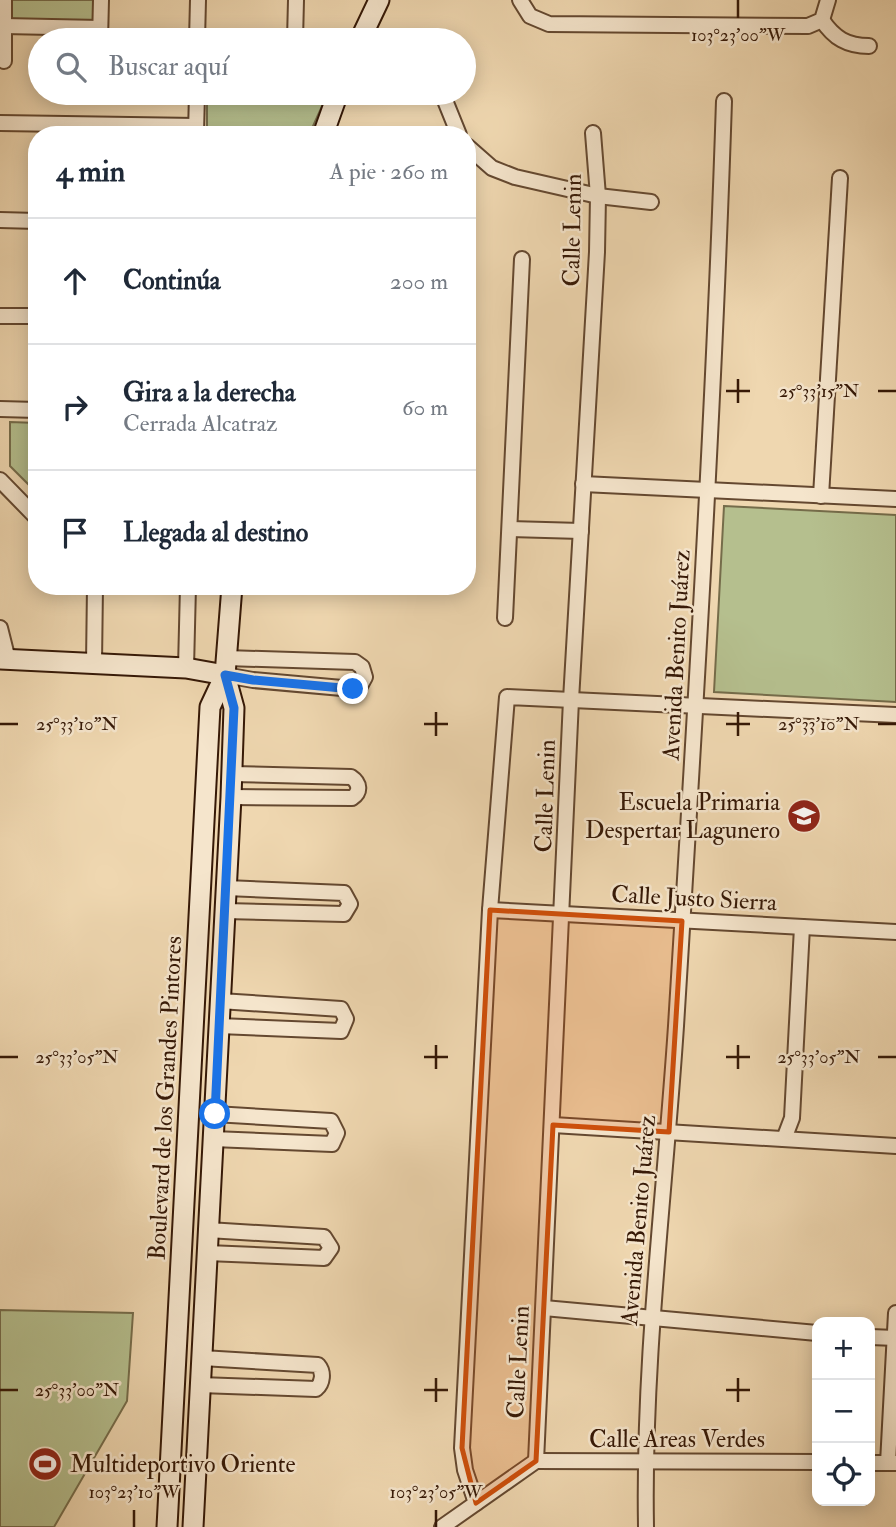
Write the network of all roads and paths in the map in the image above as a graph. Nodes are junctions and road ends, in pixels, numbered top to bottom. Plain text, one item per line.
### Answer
1 (4, 0) edge
2 (101, 0) edge
3 (198, 0) edge
4 (296, 0) edge
5 (379, 0) edge
6 (520, 0) edge
7 (828, 0) edge
8 (822, 20) junction
9 (4, 26) junction
10 (28, 28) edge
11 (100, 28) edge
12 (197, 28) edge
13 (295, 28) edge
14 (366, 28) edge
15 (869, 46) dead end
16 (5, 61) dead end
17 (724, 101) dead end
18 (197, 105) edge
19 (334, 105) edge
20 (447, 105) edge
21 (0, 123) edge
22 (74, 126) edge
23 (196, 126) edge
24 (326, 126) edge
25 (455, 126) edge
26 (593, 133) dead end
27 (476, 154) edge
28 (839, 178) dead end
29 (598, 196) junction
30 (652, 202) dead end
31 (0, 220) edge
32 (28, 221) edge
33 (522, 259) dead end
34 (0, 316) edge
35 (28, 316) edge
36 (0, 410) edge
37 (28, 410) edge
38 (0, 480) edge
39 (583, 484) junction
40 (708, 489) junction
41 (821, 496) junction
42 (896, 499) edge
43 (28, 508) edge
44 (510, 529) junction
45 (581, 531) junction
46 (95, 595) edge
47 (188, 595) edge
48 (231, 595) edge
49 (505, 618) dead end
50 (0, 628) edge
51 (4, 659) edge
52 (94, 663) junction
53 (225, 667) junction
54 (186, 668) junction
55 (571, 700) junction
56 (696, 707) junction
57 (896, 715) edge
58 (232, 774) junction
59 (231, 797) junction
60 (226, 888) junction
61 (490, 910) junction
62 (225, 911) junction
63 (563, 914) junction
64 (682, 920) junction
65 (802, 927) junction
66 (896, 932) edge
67 (227, 1001) junction
68 (226, 1027) junction
69 (215, 1114) junction
70 (553, 1125) junction
71 (669, 1132) junction
72 (213, 1139) junction
73 (784, 1139) junction
74 (896, 1146) edge
75 (208, 1230) junction
76 (207, 1253) junction
77 (544, 1308) junction
78 (896, 1312) edge
79 (652, 1319) junction
80 (812, 1333) edge
81 (875, 1336) edge
82 (895, 1338) edge
83 (202, 1358) junction
84 (200, 1385) junction
85 (536, 1461) junction
86 (645, 1461) junction
87 (812, 1462) edge
88 (892, 1463) edge
89 (477, 1503) junction
90 (167, 1527) edge
91 (192, 1527) edge
92 (442, 1527) edge
93 (646, 1527) edge

1 - 9 street
2 - 11 street
3 - 12 street
4 - 13 street
5 - 14 street
6 - 8 street
7 - 8 street
8 - 15 street
9 - 10 street
9 - 16 street
17 - 40 street, Avenida Benito Juárez
18 - 23 street
19 - 24 street
20 - 25 street
21 - 22 street
26 - 29 street, Calle Lenin
27 - 29 street
28 - 41 street
29 - 30 street
29 - 39 street, Calle Lenin
31 - 32 street
33 - 44 street
34 - 35 street
36 - 37 street
38 - 43 street
39 - 40 street
39 - 45 street, Calle Lenin
40 - 41 street
40 - 56 street, Avenida Benito Juárez
41 - 42 street
44 - 45 street
44 - 49 street
45 - 55 street, Calle Lenin
46 - 52 street
47 - 54 street
48 - 53 street, Boulevard de los Grandes Pintores
50 - 51 street
51 - 52 street
52 - 54 street
53 - 53 street
53 - 54 street
53 - 58 street, Boulevard de los Grandes Pintores
53 - 90 street, Boulevard de los Grandes Pintores
55 - 56 street
55 - 61 street
55 - 63 street, Calle Lenin
56 - 57 street
56 - 64 street, Avenida Benito Juárez
58 - 59 street, Boulevard de los Grandes Pintores
58 - 59 street
59 - 60 street, Boulevard de los Grandes Pintores
60 - 62 street, Boulevard de los Grandes Pintores
60 - 62 street
61 - 63 street, Calle Justo Sierra
61 - 89 street
62 - 67 street, Boulevard de los Grandes Pintores
63 - 64 street, Calle Justo Sierra
63 - 70 street, Calle Lenin
64 - 65 street, Calle Justo Sierra
64 - 71 street, Avenida Benito Juárez
65 - 66 street, Calle Justo Sierra
65 - 73 street
67 - 68 street, Boulevard de los Grandes Pintores
67 - 68 street
68 - 69 street, Boulevard de los Grandes Pintores
69 - 72 street, Boulevard de los Grandes Pintores
69 - 72 street
70 - 71 street
70 - 77 street, Calle Lenin
71 - 73 street
71 - 79 street, Avenida Benito Juárez
72 - 75 street, Boulevard de los Grandes Pintores
73 - 74 street
75 - 76 street, Boulevard de los Grandes Pintores
75 - 76 street
76 - 83 street, Boulevard de los Grandes Pintores
77 - 79 street
77 - 85 street, Calle Lenin
78 - 82 street
79 - 80 street
79 - 86 street, Avenida Benito Juárez
81 - 82 street
82 - 88 street
83 - 84 street, Boulevard de los Grandes Pintores
83 - 84 street
84 - 91 street, Boulevard de los Grandes Pintores
85 - 86 street, Calle Areas Verdes
85 - 89 street
86 - 87 street, Calle Areas Verdes
86 - 93 street, Avenida Benito Juárez
89 - 92 street

